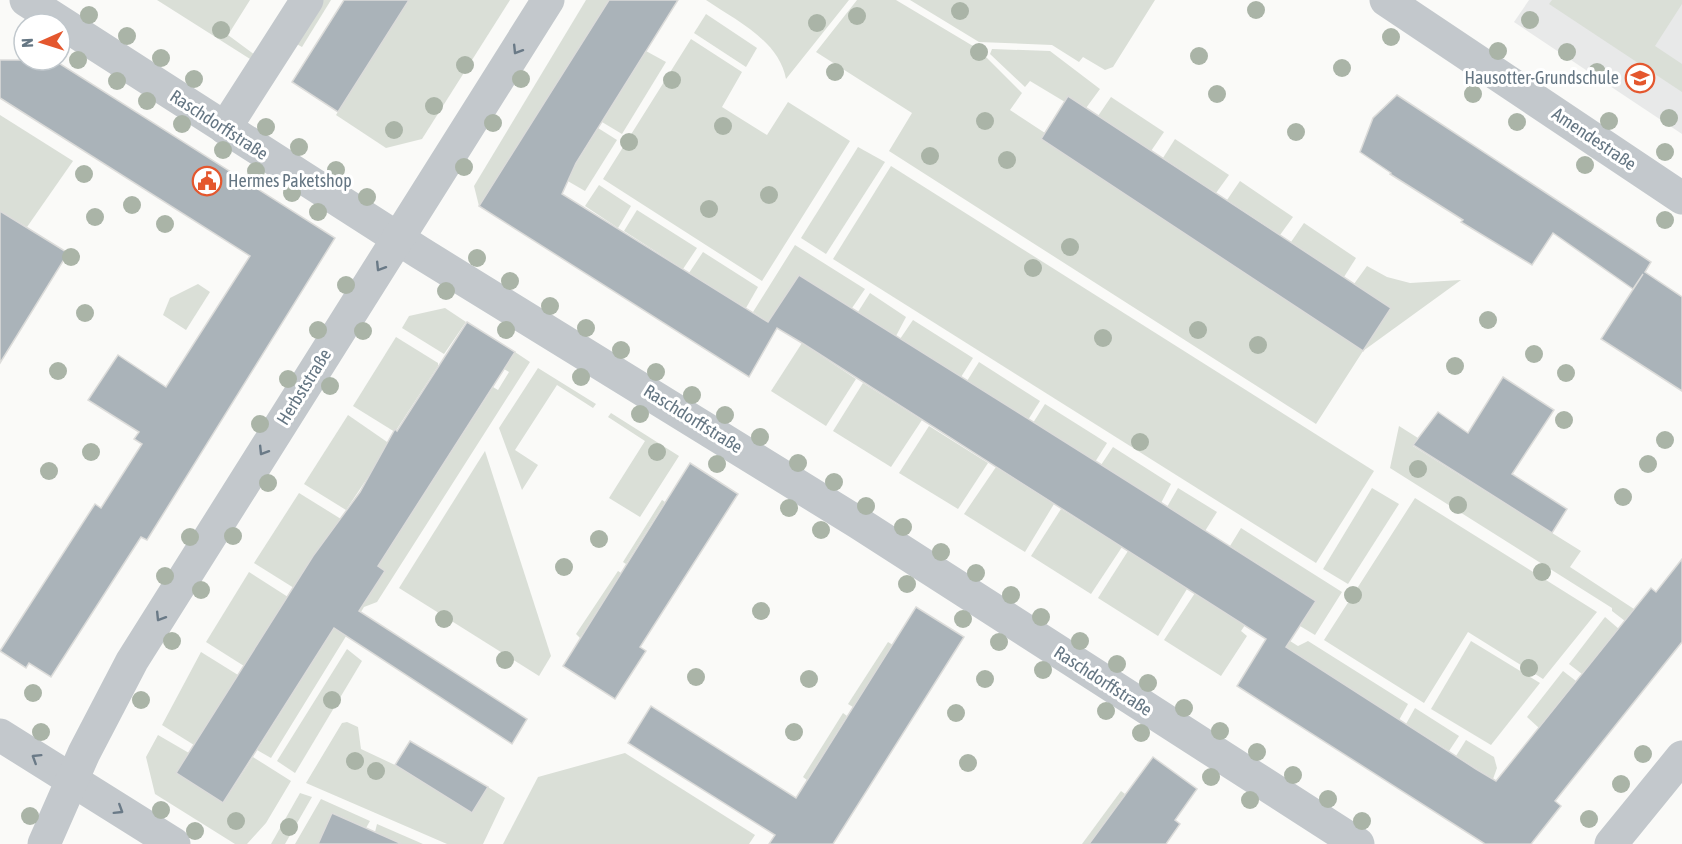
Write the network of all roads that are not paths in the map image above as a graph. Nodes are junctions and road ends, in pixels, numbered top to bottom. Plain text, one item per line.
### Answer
1 (307, 0) edge
2 (548, 0) edge
3 (1386, 0) edge
4 (46, 6) edge
5 (225, 128) junction
6 (1682, 198) edge
7 (399, 239) junction
8 (0, 735) edge
9 (1682, 756) edge
10 (72, 781) junction
11 (44, 844) edge
12 (174, 844) edge
13 (1358, 844) edge
14 (1611, 844) edge

1 - 5 street
2 -> 7 street, Herbststraße
3 - 6 street, Amendestraße
4 - 5 street, Raschdorffstraße
5 - 7 street, Raschdorffstraße
7 -> 10 street, Herbststraße
7 - 13 street, Raschdorffstraße
10 -> 8 street
9 - 14 street
10 - 11 street, Herbststraße
10 -> 12 street

